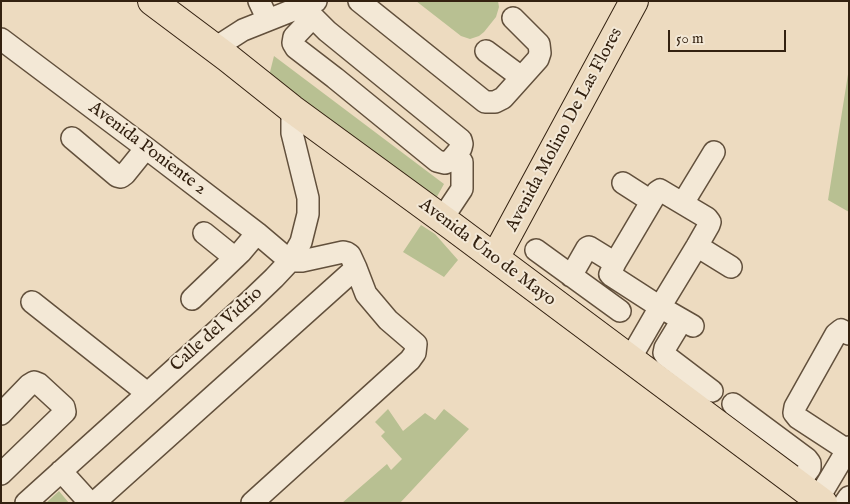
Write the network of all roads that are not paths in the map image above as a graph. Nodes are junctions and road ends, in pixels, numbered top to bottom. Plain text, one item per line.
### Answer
1 (152, 1) edge
2 (359, 1) edge
3 (634, 1) edge
4 (305, 5) edge
5 (264, 11) edge
6 (513, 18) dead end
7 (1, 39) edge
8 (210, 45) junction
9 (486, 51) dead end
10 (521, 77) junction
11 (292, 110) junction
12 (72, 138) dead end
13 (146, 148) junction
14 (714, 152) dead end
15 (456, 154) junction
16 (623, 183) dead end
17 (651, 201) junction
18 (683, 203) junction
19 (442, 219) junction
20 (257, 233) junction
21 (204, 234) dead end
22 (697, 246) junction
23 (536, 250) dead end
24 (235, 258) junction
25 (495, 258) junction
26 (290, 261) junction
27 (615, 262) junction
28 (731, 267) dead end
29 (356, 268) junction
30 (571, 276) junction
31 (192, 299) dead end
32 (32, 302) dead end
33 (660, 306) junction
34 (620, 311) dead end
35 (849, 334) edge
36 (630, 359) junction
37 (712, 391) dead end
38 (147, 393) junction
39 (732, 404) dead end
40 (1, 414) edge
41 (848, 449) edge
42 (61, 471) junction
43 (1, 474) edge
44 (821, 497) edge
45 (849, 497) edge
46 (26, 503) edge
47 (92, 503) edge
48 (252, 503) edge

1 - 8 main road, Avenida Uno de Mayo
2 - 10 street
3 - 25 main road, Avenida Molino De Las Flores
4 - 5 street
4 - 15 street
4 - 15 street
5 - 8 street
6 - 10 street
7 - 13 street, Avenida Poniente 2
8 - 11 main road, Avenida Uno de Mayo
9 - 10 street
11 - 19 main road, Avenida Uno de Mayo
11 - 26 street, Calle del Vidrio
12 - 13 street
13 - 20 street, Avenida Poniente 2
14 - 18 street
15 - 19 street
16 - 17 street
17 - 18 street
17 - 27 street
18 - 22 street
19 - 25 main road, Avenida Uno de Mayo
20 - 24 street
20 - 26 street, Avenida Poniente 2
21 - 24 street
22 - 28 street
22 - 33 street
23 - 30 street
24 - 31 street
25 - 36 main road, Avenida Uno de Mayo
26 - 29 street
26 - 38 street, Calle del Vidrio
27 - 30 street
27 - 33 street
29 - 47 street
29 - 48 street
30 - 34 street
32 - 38 street
33 - 36 street
33 - 37 street
35 - 41 street
36 - 44 main road, Avenida Uno de Mayo
38 - 42 street, Calle del Vidrio
39 - 44 street
40 - 43 street
41 - 44 street
42 - 46 street, Calle del Vidrio
42 - 47 street
44 - 45 street

